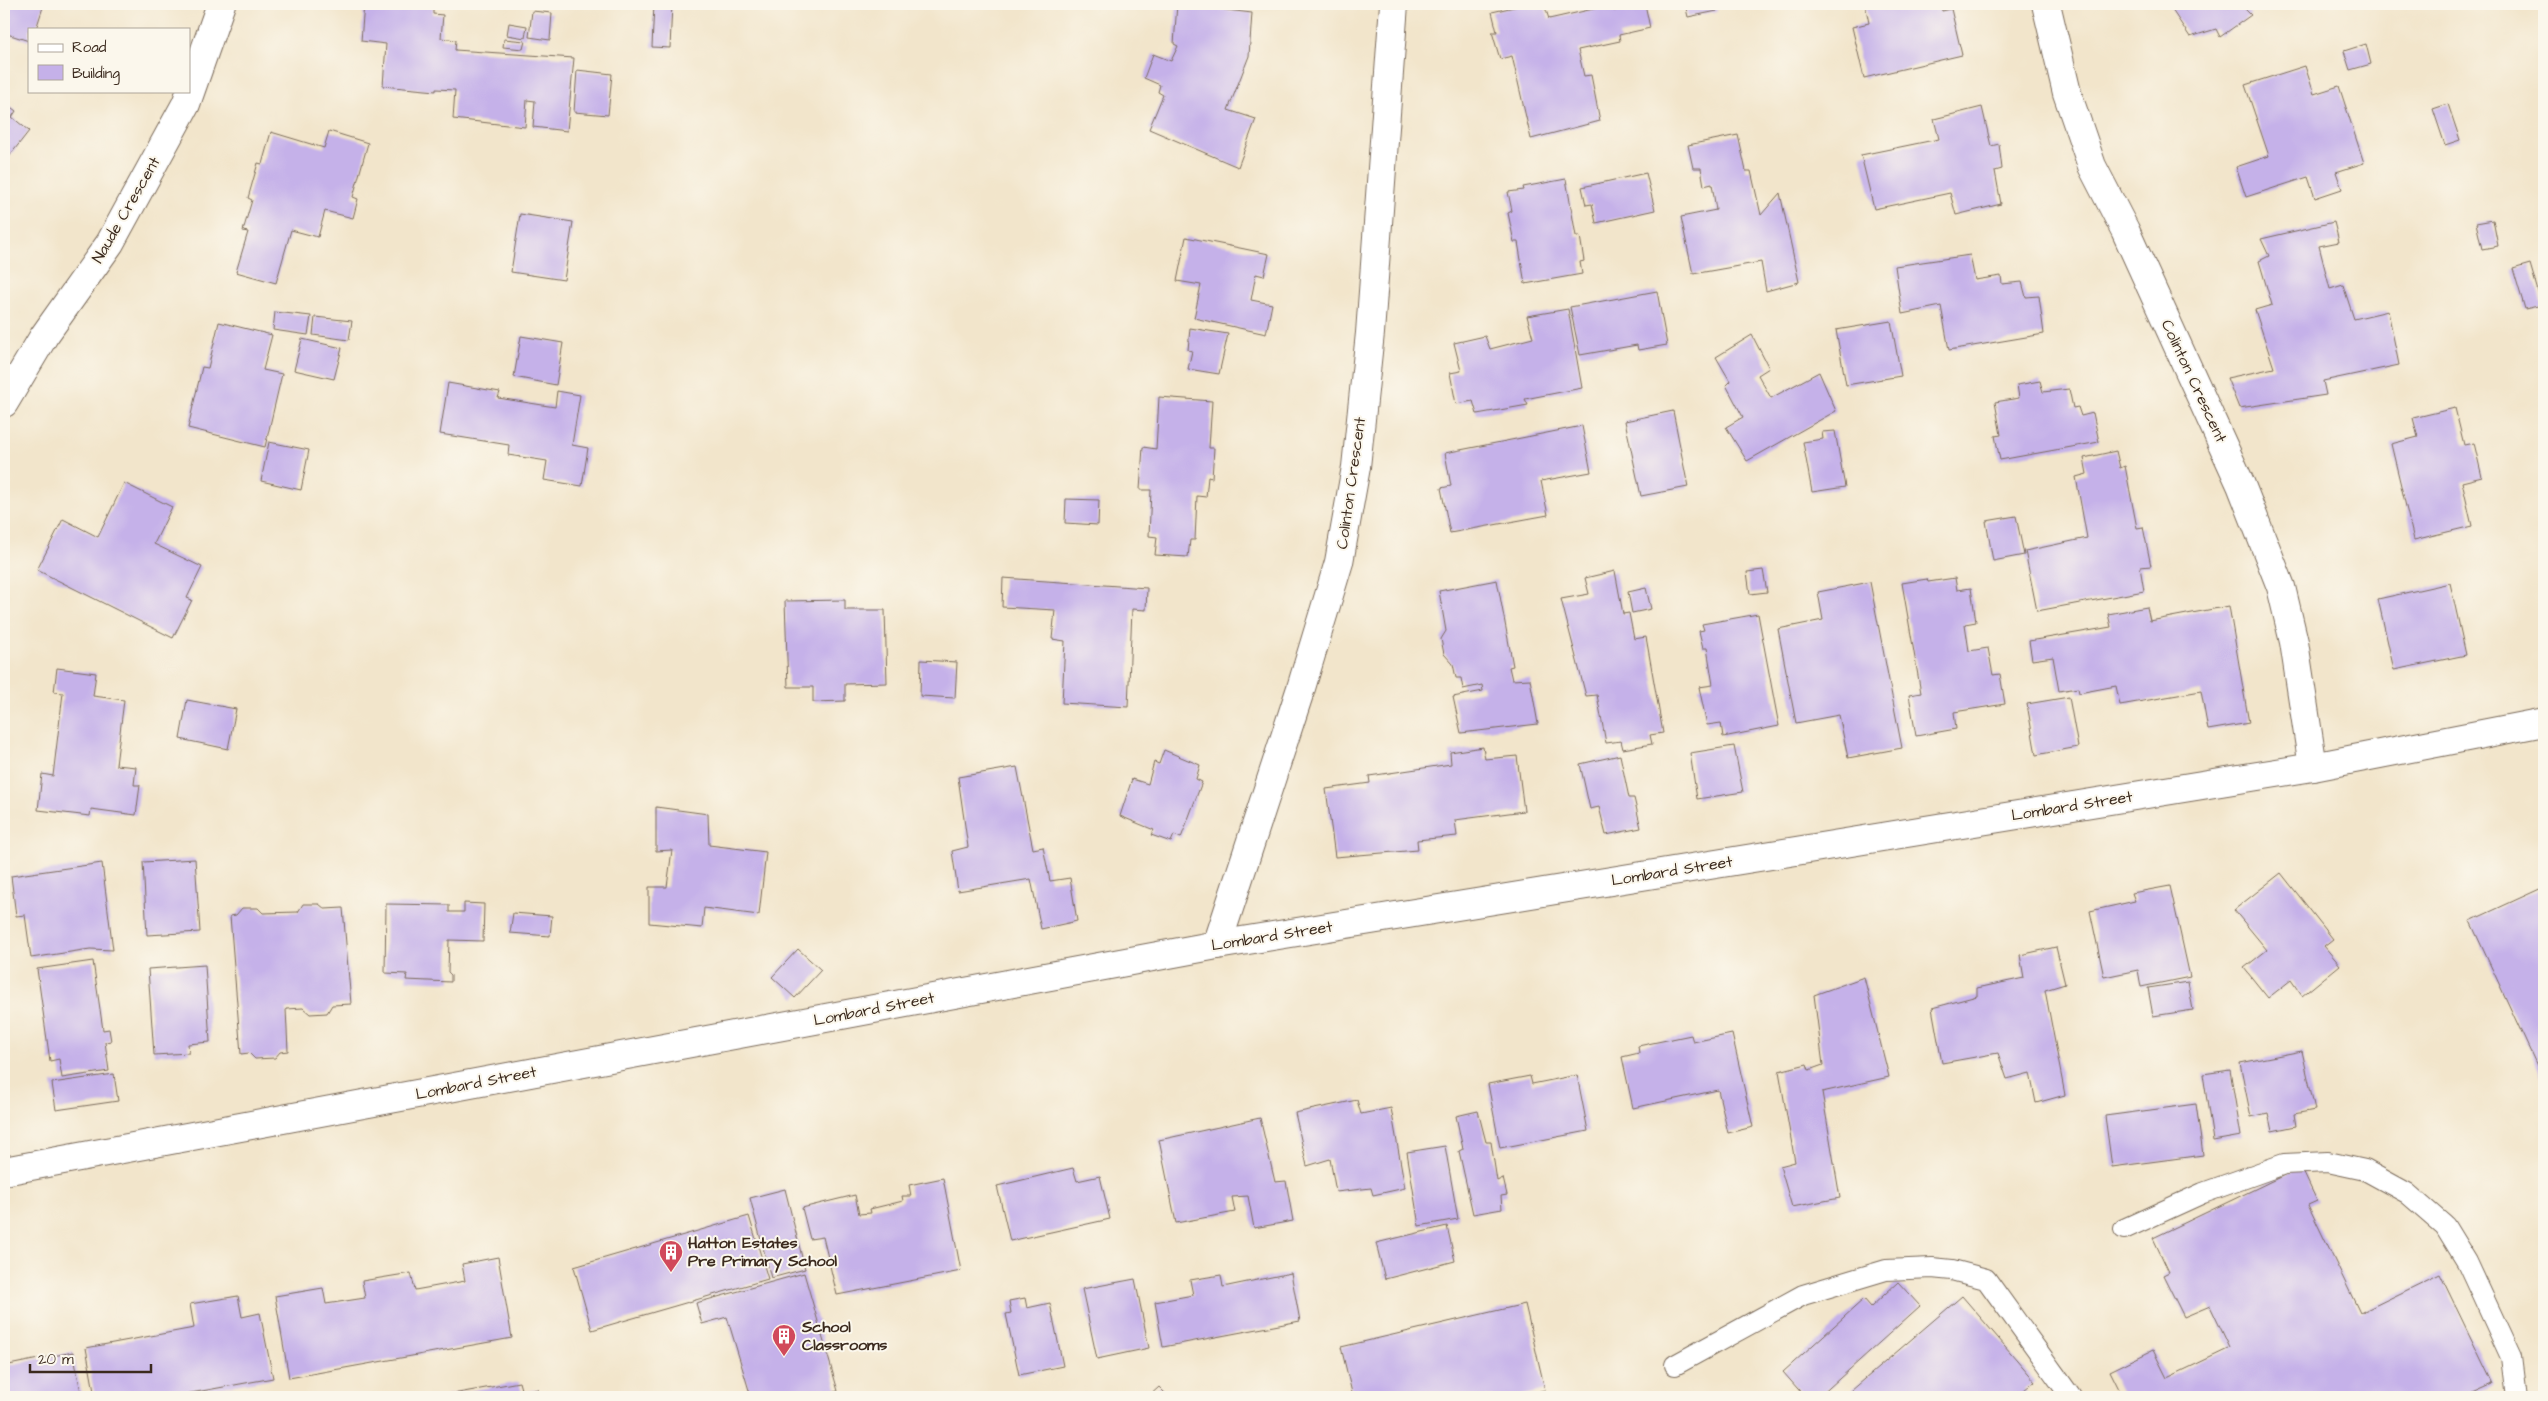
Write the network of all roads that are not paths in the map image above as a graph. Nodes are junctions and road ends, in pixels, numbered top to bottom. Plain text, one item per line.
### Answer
1 (222, 4) edge
2 (1394, 4) edge
3 (2046, 4) edge
4 (4, 403) edge
5 (2544, 722) edge
6 (2314, 767) junction
7 (1217, 944) junction
8 (4, 1171) edge
9 (2124, 1229) dead end
10 (1675, 1365) dead end
11 (2071, 1397) edge
12 (2516, 1397) edge

1 - 4 street, Naude Crescent
2 - 7 street, Colinton Crescent
3 - 6 street, Colinton Crescent
5 - 6 street, Lombard Street
6 - 7 street, Lombard Street
7 - 8 street, Lombard Street
9 - 12 lane
10 - 11 lane

